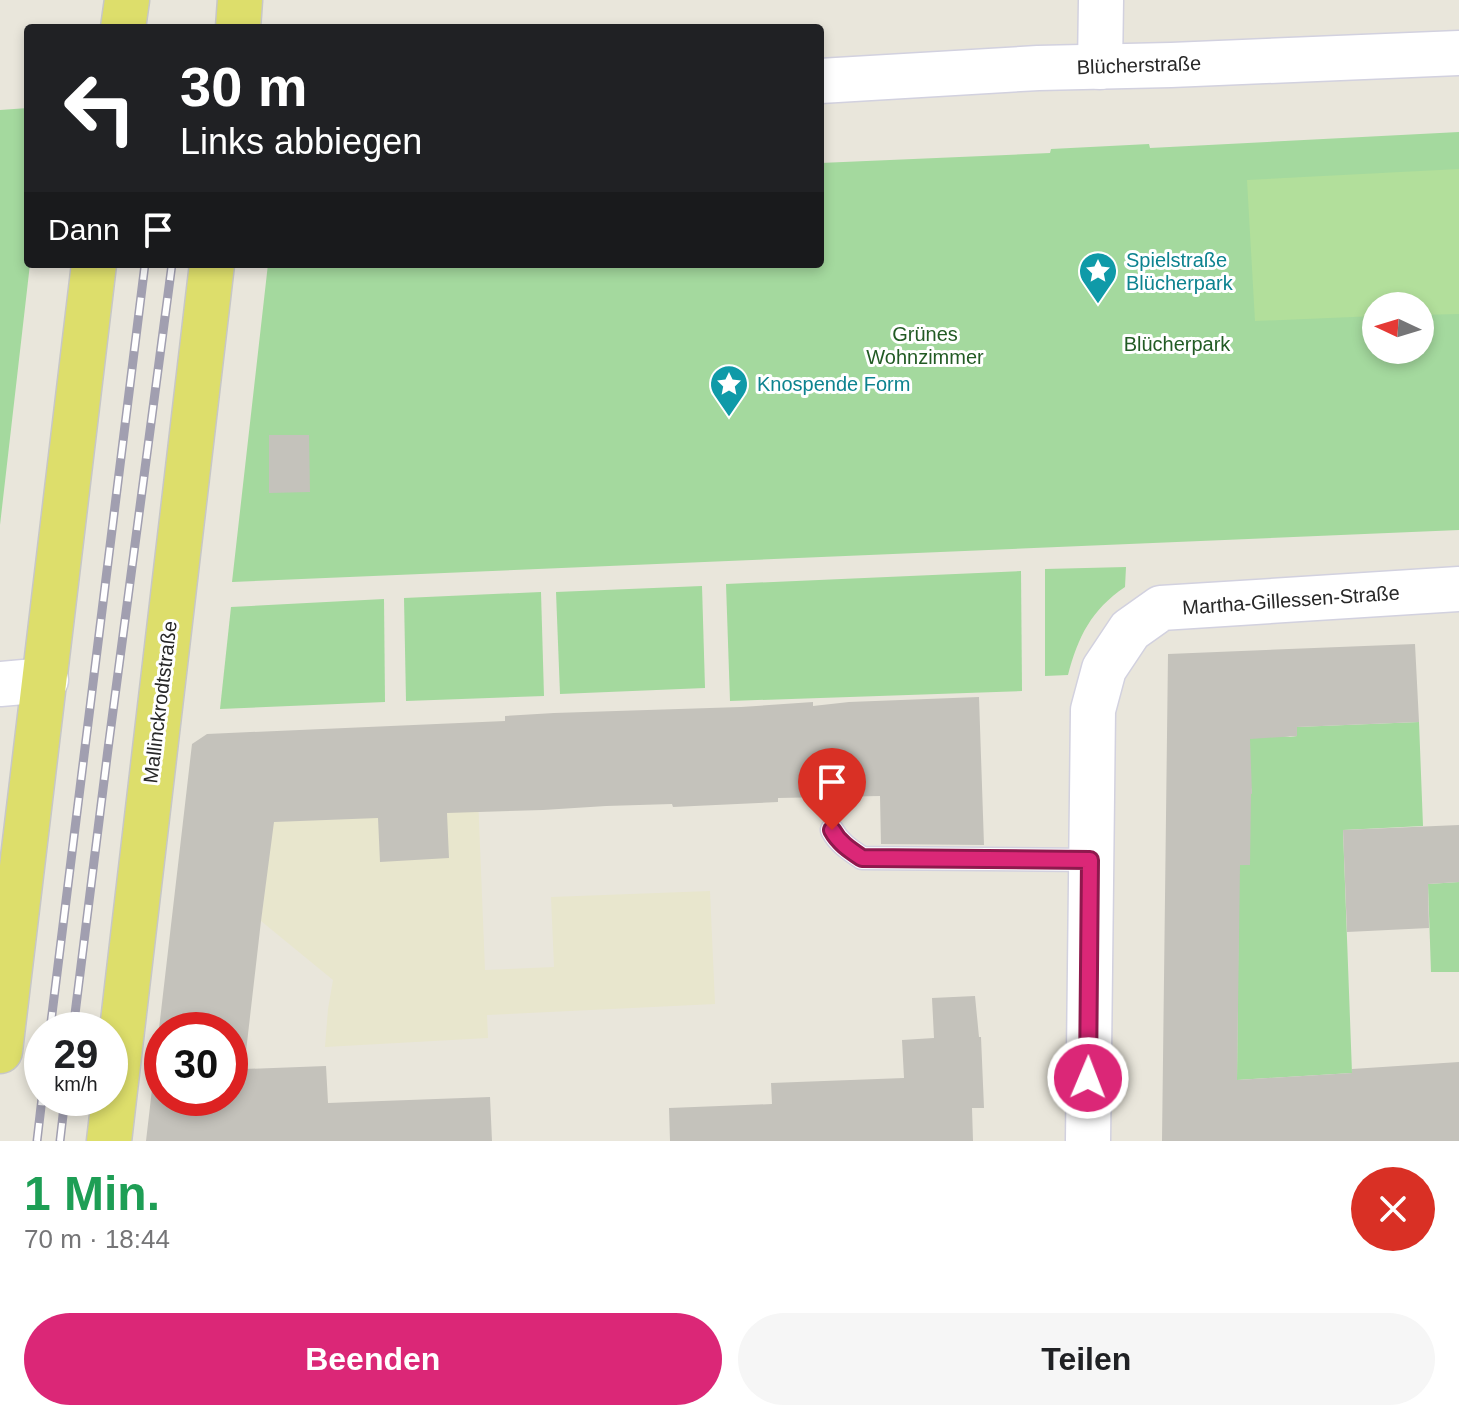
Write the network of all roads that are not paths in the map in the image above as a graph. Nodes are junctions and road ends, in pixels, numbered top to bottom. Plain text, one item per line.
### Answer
1 (127, 0) edge
2 (240, 0) edge
3 (1101, 0) edge
4 (124, 24) edge
5 (238, 24) edge
6 (1459, 53) edge
7 (1100, 67) junction
8 (824, 81) edge
9 (94, 268) edge
10 (212, 268) edge
11 (1459, 589) edge
12 (46, 680) junction
13 (0, 684) edge
14 (832, 830) dead end
15 (1090, 860) junction
16 (0, 1051) edge
17 (109, 1141) edge
18 (1088, 1141) edge

1 - 4 main road
2 - 5 main road
3 - 7 street
6 - 7 street, Blücherstraße
7 - 8 street, Blücherstraße
9 - 12 main road
10 - 17 main road, Mallinckrodtstraße
11 - 15 street, Martha-Gillessen-Straße
12 - 13 street
12 - 16 main road
14 - 15 lane
15 - 18 street

